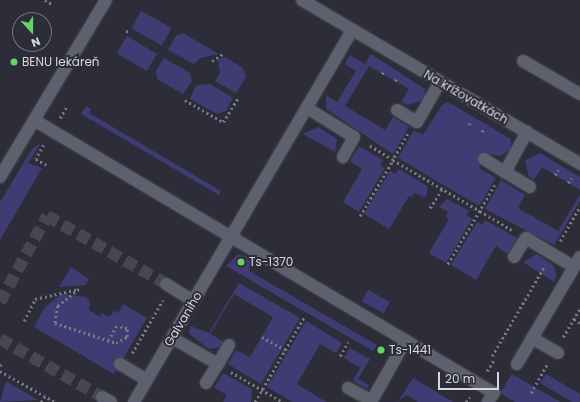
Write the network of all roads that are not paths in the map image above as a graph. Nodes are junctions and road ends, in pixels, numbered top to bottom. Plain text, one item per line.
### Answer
1 (106, 0) edge
2 (302, 0) edge
3 (352, 30) junction
4 (523, 61) dead end
5 (440, 82) junction
6 (580, 94) edge
7 (307, 108) junction
8 (397, 110) dead end
9 (34, 120) junction
10 (527, 132) junction
11 (343, 156) dead end
12 (484, 159) dead end
13 (580, 164) edge
14 (504, 171) junction
15 (0, 177) edge
16 (530, 187) dead end
17 (232, 237) junction
18 (514, 257) dead end
19 (577, 262) edge
20 (166, 290) tunnel mouth
21 (193, 301) junction
22 (172, 338) junction
23 (532, 338) junction
24 (406, 340) junction
25 (229, 345) dead end
26 (558, 353) dead end
27 (124, 362) road end
28 (218, 364) junction
29 (517, 364) dead end
30 (147, 380) junction
31 (206, 383) dead end
32 (348, 388) dead end
33 (494, 398) edge
34 (134, 402) edge
35 (371, 402) edge

1 - 9 street
2 - 3 street, Na križovatkách
3 - 5 street, Na križovatkách
3 - 7 street
4 - 6 street
5 - 8 street
5 - 10 street, Na križovatkách
7 - 11 street
7 - 17 street
9 - 15 street
9 - 17 street
10 - 13 street, Na križovatkách
10 - 14 street
12 - 14 street
14 - 16 street
17 - 21 street, Galvaniho
17 - 24 street
18 - 19 street
19 - 23 street
20 - 21 street
21 - 22 street, Galvaniho
22 - 28 street
22 - 30 street, Galvaniho
23 - 26 street
23 - 29 street
24 - 33 street
24 - 35 street
25 - 28 street
27 - 30 street
28 - 31 street
30 - 34 street, Galvaniho
32 - 35 street

